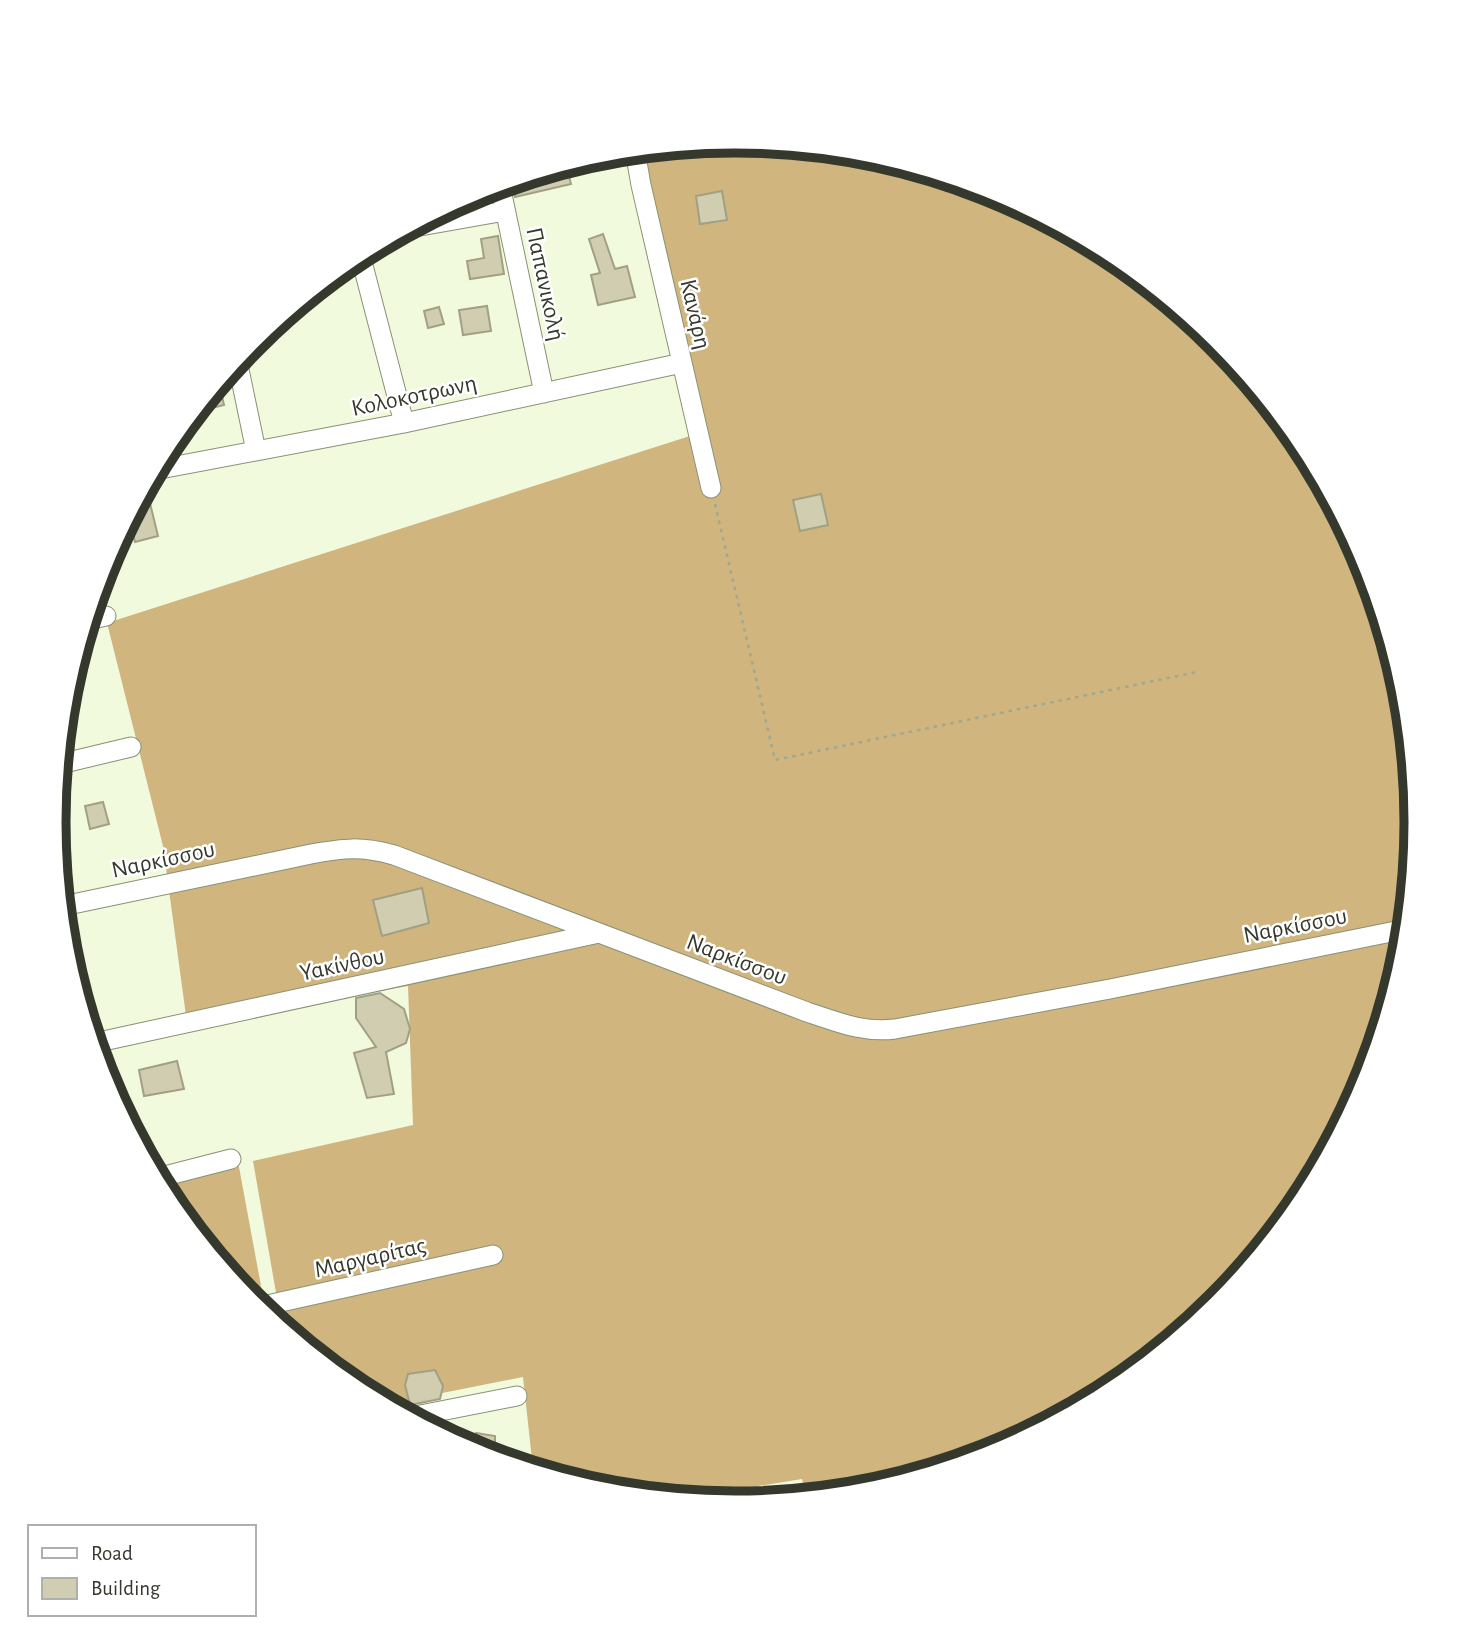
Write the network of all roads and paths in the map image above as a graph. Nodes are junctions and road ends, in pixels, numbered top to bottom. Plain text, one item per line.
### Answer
1 (637, 161) edge
2 (502, 196) edge
3 (505, 211) junction
4 (439, 223) edge
5 (363, 267) edge
6 (682, 363) junction
7 (240, 373) edge
8 (544, 393) junction
9 (404, 423) junction
10 (256, 451) junction
11 (168, 468) edge
12 (711, 488) joint
13 (1197, 672) dead end
14 (131, 747) dead end
15 (70, 762) edge
16 (72, 904) edge
17 (1395, 931) edge
18 (600, 933) junction
19 (103, 1040) edge
20 (231, 1159) dead end
21 (168, 1175) edge
22 (492, 1255) dead end
23 (272, 1304) edge
24 (517, 1396) dead end
25 (425, 1414) edge

1 - 6 street, Κανάρη
2 - 3 street, Παπανικολή
3 - 4 street
3 - 8 street, Παπανικολή
5 - 9 street
6 - 8 street, Κολοκοτρωνη
6 - 12 street, Κανάρη
7 - 10 street
8 - 9 street, Κολοκοτρωνη
9 - 10 street, Κολοκοτρωνη
10 - 11 street, Κολοκοτρωνη
12 - 13 path
14 - 15 street
16 - 18 street, Ναρκίσσου
17 - 18 street, Ναρκίσσου
18 - 19 street, Υακίνθου
20 - 21 street
22 - 23 street, Μαργαρίτας
24 - 25 street

